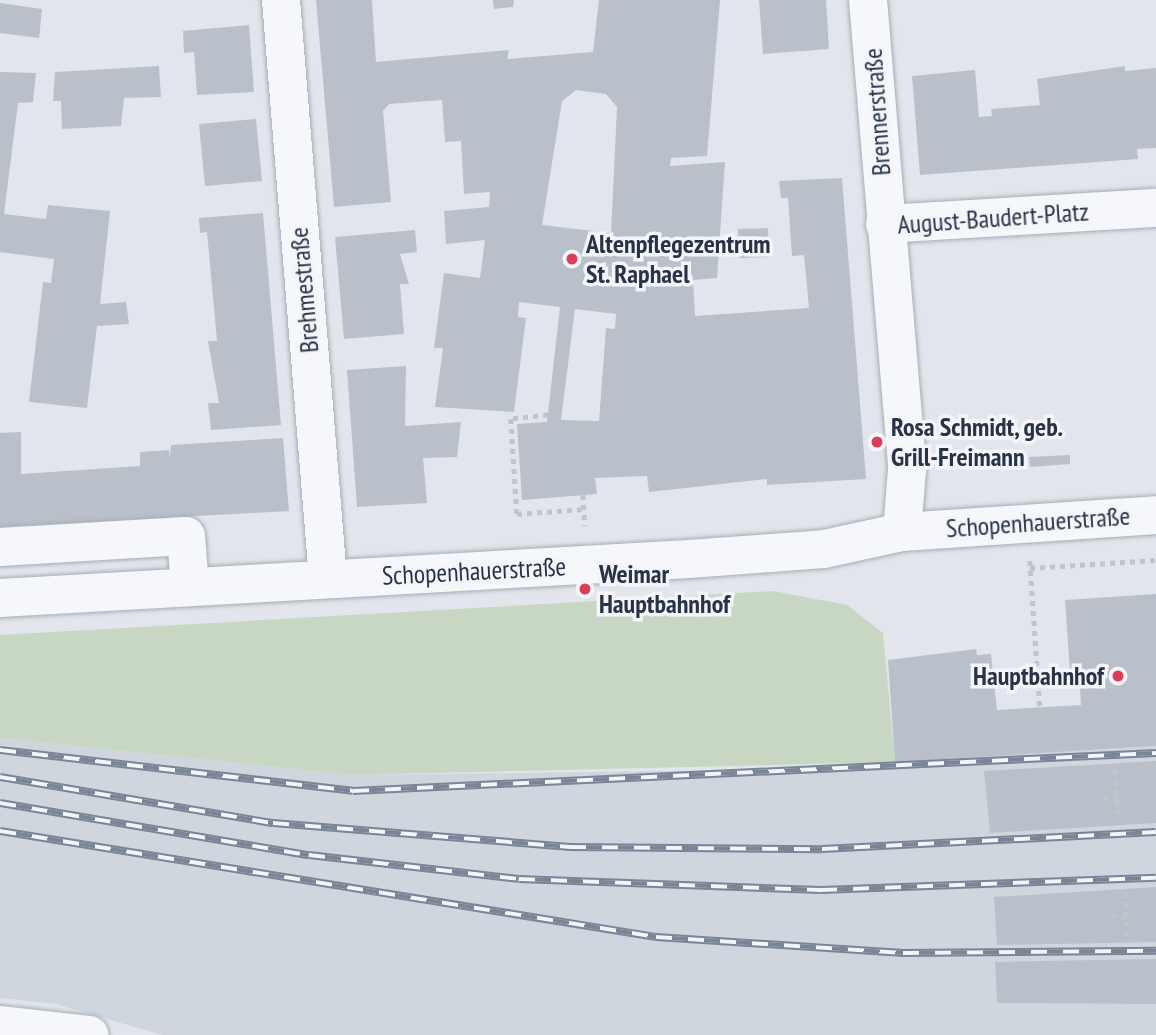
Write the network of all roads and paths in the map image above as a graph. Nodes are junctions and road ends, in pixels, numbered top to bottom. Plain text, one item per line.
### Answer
1 (281, 0) edge
2 (868, 0) edge
3 (1156, 208) edge
4 (885, 224) junction
5 (548, 415) dead end
6 (583, 495) dead end
7 (584, 509) junction
8 (1156, 514) edge
9 (1027, 522) junction
10 (585, 526) dead end
11 (902, 532) junction
12 (0, 547) edge
13 (1156, 560) edge
14 (1030, 568) junction
15 (328, 579) junction
16 (190, 587) junction
17 (0, 598) edge
18 (1079, 681) dead end
19 (1038, 684) junction
20 (1040, 707) dead end
21 (1115, 770) dead end
22 (1117, 796) junction
23 (1103, 797) dead end
24 (1119, 822) dead end
25 (1125, 892) dead end
26 (1126, 916) junction
27 (1112, 917) dead end
28 (1128, 943) dead end
29 (0, 1025) edge
30 (89, 1035) edge

1 - 15 street, Brehmestraße
2 - 4 street, Brennerstraße
3 - 4 street, August-Baudert-Platz
4 - 11 street, August-Baudert-Platz
5 - 7 path
6 - 7 path
7 - 10 path
8 - 9 street, Schopenhauerstraße
9 - 11 street, Schopenhauerstraße
9 - 14 path
11 - 15 street, Schopenhauerstraße
12 - 16 street
13 - 14 path
14 - 19 path
15 - 16 street, Schopenhauerstraße
16 - 17 street, Schopenhauerstraße
18 - 19 path
19 - 20 path
21 - 22 path
22 - 23 path
22 - 24 path
25 - 26 path
26 - 27 path
26 - 28 path
29 - 30 street

